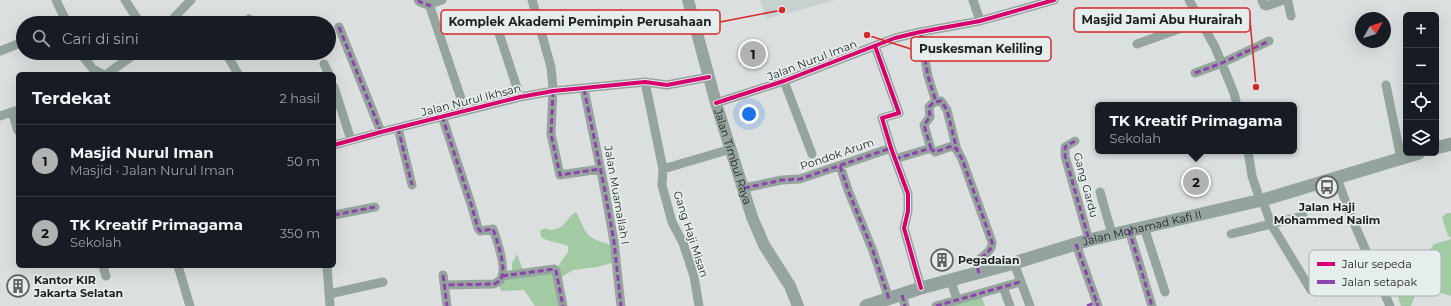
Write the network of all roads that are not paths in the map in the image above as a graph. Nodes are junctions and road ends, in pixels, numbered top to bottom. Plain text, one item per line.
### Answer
1 (56, 0) edge
2 (125, 0) edge
3 (191, 0) edge
4 (418, 0) edge
5 (442, 0) edge
6 (532, 0) edge
7 (688, 0) edge
8 (973, 0) edge
9 (1054, 0) edge
10 (1189, 0) edge
11 (1262, 0) edge
12 (1285, 0) edge
13 (430, 6) junction
14 (64, 16) edge
15 (135, 16) edge
16 (176, 16) edge
17 (1291, 16) dead end
18 (494, 18) dead end
19 (980, 21) junction
20 (1201, 21) junction
21 (339, 27) dead end
22 (920, 32) junction
23 (1269, 41) dead end
24 (16, 44) edge
25 (1137, 44) dead end
26 (875, 46) junction
27 (1, 49) edge
28 (86, 60) edge
29 (126, 60) edge
30 (230, 60) edge
31 (1222, 63) junction
32 (324, 64) dead end
33 (98, 72) edge
34 (110, 72) edge
35 (237, 72) edge
36 (328, 72) edge
37 (1195, 73) dead end
38 (709, 77) junction
39 (645, 82) junction
40 (784, 82) junction
41 (1386, 85) dead end
42 (584, 89) junction
43 (553, 92) junction
44 (336, 93) edge
45 (520, 97) junction
46 (936, 102) junction
47 (1236, 102) edge
48 (716, 103) junction
49 (466, 110) junction
50 (15, 111) edge
51 (0, 116) edge
52 (442, 116) junction
53 (398, 128) junction
54 (381, 132) junction
55 (351, 140) junction
56 (1075, 141) dead end
57 (1451, 144) edge
58 (336, 145) edge
59 (1439, 147) edge
60 (891, 148) junction
61 (731, 149) junction
62 (931, 149) junction
63 (957, 150) junction
64 (812, 154) dead end
65 (1248, 154) edge
66 (1408, 156) edge
67 (1401, 158) junction
68 (896, 159) junction
69 (840, 166) junction
70 (663, 169) junction
71 (600, 170) junction
72 (1339, 184) junction
73 (412, 185) dead end
74 (744, 188) junction
75 (1100, 192) dead end
76 (1263, 204) junction
77 (375, 207) dead end
78 (336, 216) edge
79 (1303, 216) dead end
80 (1271, 224) junction
81 (1146, 233) junction
82 (1112, 234) junction
83 (1231, 234) dead end
84 (1131, 236) junction
85 (1089, 240) junction
86 (1076, 246) junction
87 (1366, 250) edge
88 (104, 268) edge
89 (179, 268) edge
90 (327, 268) edge
91 (979, 273) junction
92 (1018, 274) junction
93 (443, 275) dead end
94 (106, 276) dead end
95 (502, 276) junction
96 (383, 282) dead end
97 (445, 285) junction
98 (1003, 287) junction
99 (1309, 287) edge
100 (921, 288) junction
101 (954, 291) junction
102 (1165, 292) dead end
103 (328, 294) junction
104 (1386, 296) edge
105 (897, 302) edge
106 (1097, 304) edge
107 (190, 306) edge
108 (330, 306) edge
109 (447, 306) edge
110 (563, 306) edge
111 (621, 306) edge
112 (699, 306) edge
113 (798, 306) edge
114 (866, 306) edge
115 (936, 306) edge
116 (1010, 306) edge
117 (1030, 306) edge
118 (1087, 306) edge
119 (1152, 306) edge
120 (1390, 306) edge

1 - 14 street
2 - 15 street
3 - 16 street
4 - 13 street
5 - 13 street
6 - 43 street
7 - 38 street, Jalan Timbul Raya
8 - 19 street
9 - 19 street, Jalan Nurul Iman
10 - 20 street
11 - 12 street
12 - 17 street
13 - 49 street
18 - 45 street
19 - 22 street, Jalan Nurul Iman
20 - 25 street
20 - 31 street
21 - 54 street
22 - 26 street, Jalan Nurul Iman
22 - 46 street
23 - 31 street
24 - 27 street
26 - 40 street, Jalan Nurul Iman
26 - 60 street
28 - 33 street
29 - 34 street
30 - 35 street
31 - 37 street
31 - 47 street
32 - 36 street
38 - 39 street, Jalan Nurul Ikhsan
38 - 48 street, Jalan Timbul Raya
39 - 42 street, Jalan Nurul Ikhsan
39 - 70 street, Gang Haji Misan
40 - 48 street, Jalan Nurul Iman
40 - 64 street
41 - 67 street
42 - 43 street, Jalan Nurul Ikhsan
42 - 71 street, Jalan Muamallah I
43 - 45 street, Jalan Nurul Ikhsan
43 - 71 street
44 - 55 street
45 - 49 street, Jalan Nurul Ikhsan
46 - 62 street
46 - 63 street
48 - 61 street, Jalan Timbul Raya
49 - 52 street, Jalan Nurul Ikhsan
50 - 51 street
52 - 53 street, Jalan Nurul Ikhsan
52 - 95 street
53 - 54 street, Jalan Nurul Ikhsan
53 - 73 street
54 - 55 street, Jalan Nurul Ikhsan
55 - 58 street, Jalan Nurul Ikhsan
56 - 85 street, Gang Gardu
57 - 59 main road
60 - 68 street
60 - 69 street, Pondok Arum
61 - 70 street
61 - 74 street, Jalan Timbul Raya
62 - 63 street
62 - 68 street
63 - 91 street
65 - 76 street
66 - 67 main road, Jalan Mohamad Kafi II
67 - 72 main road, Jalan Mohamad Kafi II
68 - 100 street
69 - 74 street, Pondok Arum
69 - 105 street
70 - 112 street, Gang Haji Misan
71 - 111 street, Jalan Muamallah I
72 - 76 main road, Jalan Mohamad Kafi II
72 - 87 street
74 - 113 street, Jalan Timbul Raya
75 - 82 street
76 - 80 street
76 - 81 main road, Jalan Mohamad Kafi II
77 - 78 street
79 - 80 street
80 - 83 street
80 - 99 street
81 - 84 main road, Jalan Mohamad Kafi II
81 - 102 street
82 - 84 main road, Jalan Mohamad Kafi II
82 - 85 main road, Jalan Mohamad Kafi II
84 - 119 street
85 - 86 main road, Jalan Mohamad Kafi II
86 - 92 main road, Jalan Mohamad Kafi II
86 - 106 street
88 - 94 street
89 - 107 street
90 - 103 street
91 - 92 main road, Jalan Mohamad Kafi II
91 - 101 main road, Jalan Mohamad Kafi II
92 - 98 street
92 - 117 street
93 - 97 street
95 - 97 street
95 - 110 street
96 - 103 street
97 - 109 street
98 - 101 street
98 - 116 street
100 - 101 main road, Jalan Mohamad Kafi II
100 - 105 main road, Jalan Mohamad Kafi II
101 - 115 street
103 - 108 street
104 - 120 street
105 - 114 main road, Jalan Mohamad Kafi II
106 - 118 street

